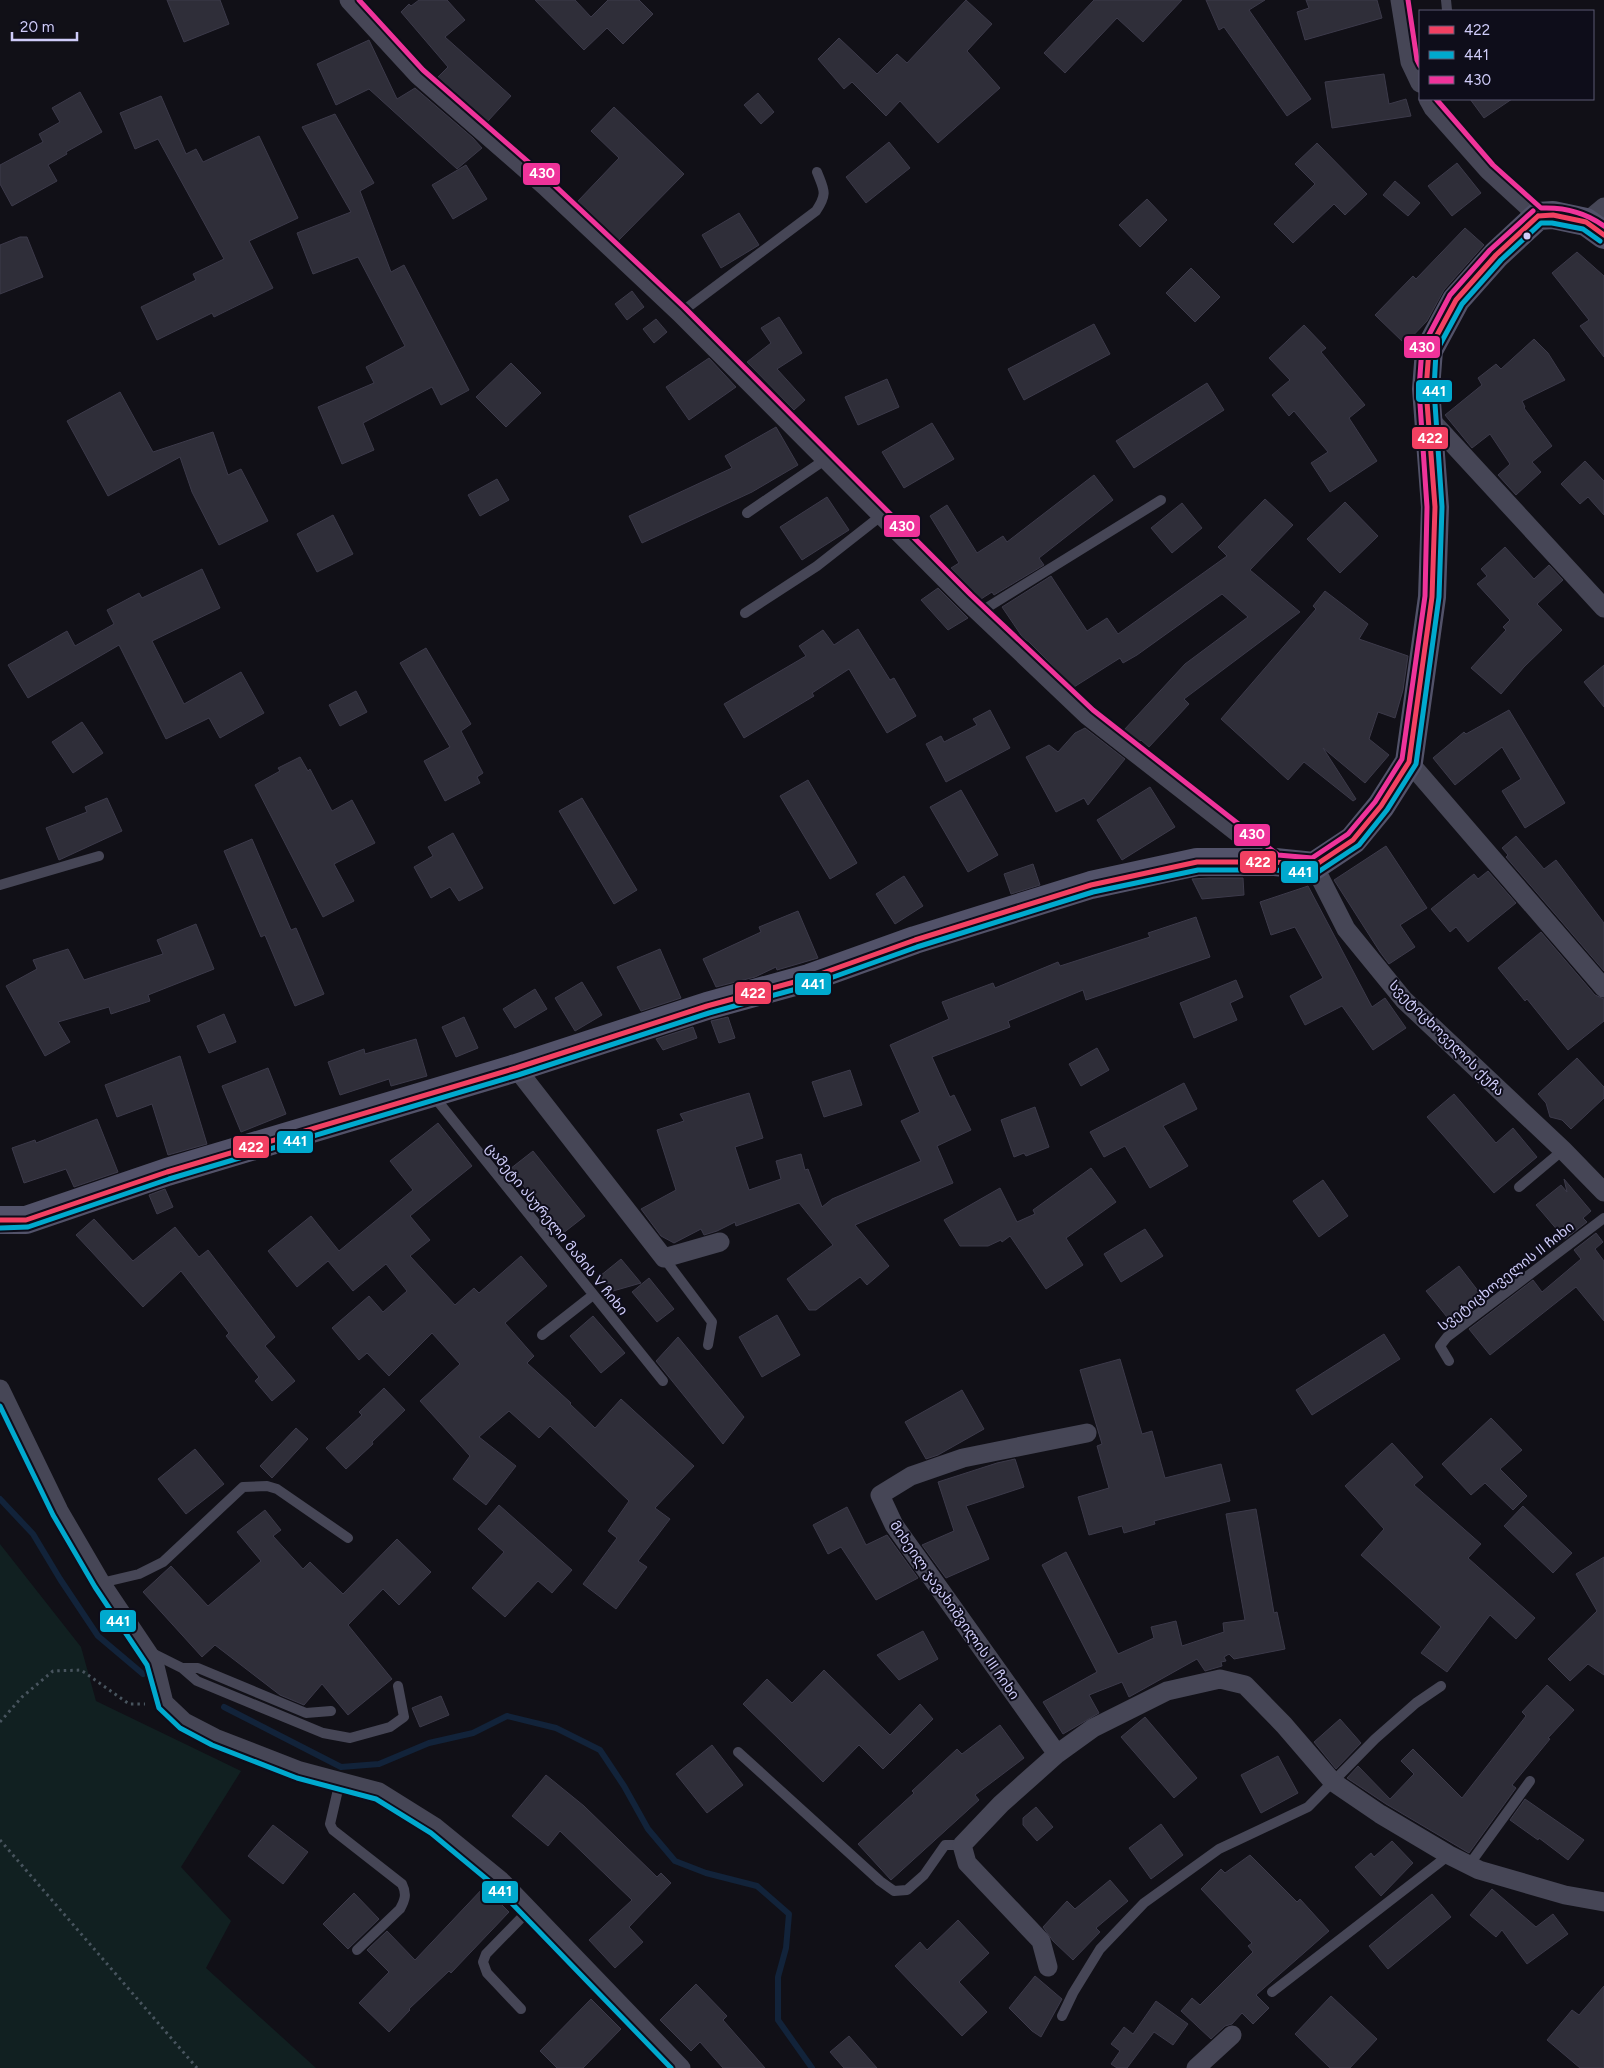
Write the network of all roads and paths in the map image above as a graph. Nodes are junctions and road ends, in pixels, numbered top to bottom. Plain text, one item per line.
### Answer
1 (349, 0) edge
2 (1400, 0) edge
3 (1419, 81) edge
4 (1428, 100) edge
5 (816, 172) dead end
6 (1538, 216) junction
7 (1598, 221) edge
8 (680, 313) junction
9 (1428, 417) junction
10 (826, 459) junction
11 (1161, 500) dead end
12 (747, 513) dead end
13 (882, 515) junction
14 (1604, 608) edge
15 (980, 612) junction
16 (745, 613) dead end
17 (1409, 762) junction
18 (100, 856) dead end
19 (1275, 862) junction
20 (1314, 866) junction
21 (0, 885) edge
22 (1604, 988) edge
23 (516, 1068) junction
24 (431, 1093) junction
25 (1563, 1150) junction
26 (1519, 1186) dead end
27 (1604, 1192) edge
28 (1604, 1218) edge
29 (0, 1220) edge
30 (720, 1242) dead end
31 (664, 1258) junction
32 (593, 1295) junction
33 (542, 1335) dead end
34 (708, 1345) dead end
35 (1449, 1361) dead end
36 (663, 1381) dead end
37 (0, 1389) edge
38 (1087, 1433) dead end
39 (348, 1538) dead end
40 (101, 1584) junction
41 (150, 1656) junction
42 (182, 1668) junction
43 (398, 1686) dead end
44 (1441, 1686) dead end
45 (164, 1703) junction
46 (331, 1710) dead end
47 (0, 1722) edge
48 (738, 1752) dead end
49 (1057, 1754) junction
50 (1530, 1781) dead end
51 (340, 1782) junction
52 (1333, 1782) junction
53 (0, 1840) edge
54 (962, 1845) junction
55 (1449, 1855) junction
56 (1469, 1865) junction
57 (1604, 1902) edge
58 (529, 1910) junction
59 (357, 1950) dead end
60 (1048, 1967) dead end
61 (1272, 1992) dead end
62 (521, 2009) dead end
63 (1062, 2016) dead end
64 (1232, 2035) dead end
65 (197, 2068) edge
66 (681, 2068) edge
67 (1196, 2068) edge

1 - 8 street
2 - 3 street
4 - 6 street
5 - 8 lane
6 - 7 street
6 - 9 street
8 - 10 street
9 - 14 street
9 - 17 street
10 - 12 lane
10 - 13 street
11 - 15 lane
13 - 15 street
13 - 16 lane
15 - 19 street
17 - 20 street
17 - 22 street
18 - 21 lane
19 - 20 street
19 - 23 street
20 - 25 street, სვეტიცხოველის ქუჩა
23 - 24 street
23 - 31 street
24 - 29 street
24 - 32 lane, ცამეტი ასურელი მამის V ჩიხი
25 - 26 lane
25 - 27 street, სვეტიცხოველის ქუჩა
28 - 35 lane, სვეტიცხოველის II ჩიხი
30 - 31 street
31 - 34 lane
32 - 33 lane
32 - 36 lane, ცამეტი ასურელი მამის V ჩიხი
37 - 40 street
38 - 49 street, მიხეილ ჯავახიშვილის III ჩიხი
39 - 40 lane
40 - 41 street
41 - 42 lane
41 - 45 street
42 - 43 lane
42 - 46 lane
44 - 52 lane
45 - 47 path
45 - 51 street
48 - 54 lane
49 - 52 street
49 - 54 street
50 - 56 lane
51 - 58 street
51 - 59 lane
52 - 55 street
52 - 63 lane
53 - 65 path
54 - 60 street
55 - 56 street
55 - 61 lane
56 - 57 street
58 - 62 lane
58 - 66 street
64 - 67 street

